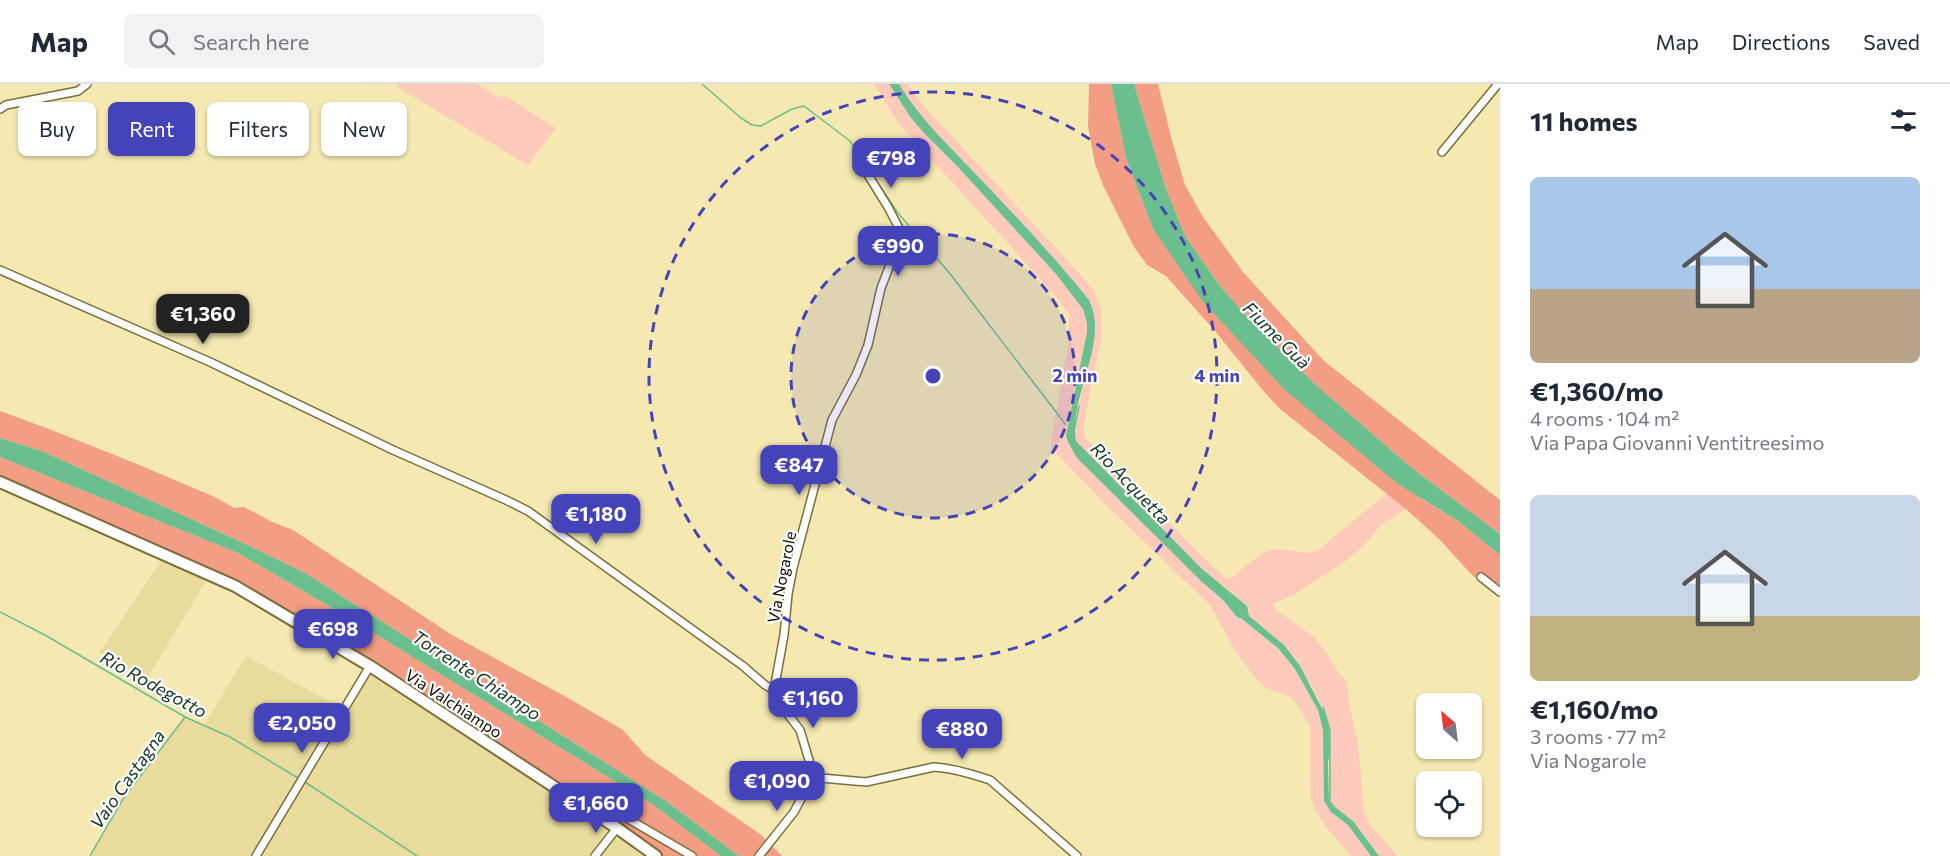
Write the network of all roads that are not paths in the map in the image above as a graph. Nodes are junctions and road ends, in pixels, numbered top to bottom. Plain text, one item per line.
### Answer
1 (87, 84) edge
2 (1498, 84) edge
3 (0, 109) edge
4 (1442, 152) dead end
5 (857, 157) dead end
6 (0, 270) edge
7 (0, 482) edge
8 (1481, 577) dead end
9 (1500, 592) edge
10 (370, 666) junction
11 (774, 690) junction
12 (810, 777) junction
13 (591, 811) junction
14 (617, 828) junction
15 (256, 856) edge
16 (595, 856) edge
17 (656, 856) edge
18 (692, 856) edge
19 (759, 856) edge
20 (1077, 856) edge

1 - 3 street
2 - 4 street
5 - 11 street, Via Nogarole
6 - 11 street
7 - 10 main road, Via Valchiampo
8 - 9 street
10 - 13 main road, Via Valchiampo
10 - 15 street
11 - 12 street
12 - 19 street
12 - 20 street
13 - 14 main road, Via Valchiampo
13 - 18 street
14 - 16 street
14 - 17 main road, Via Valchiampo

